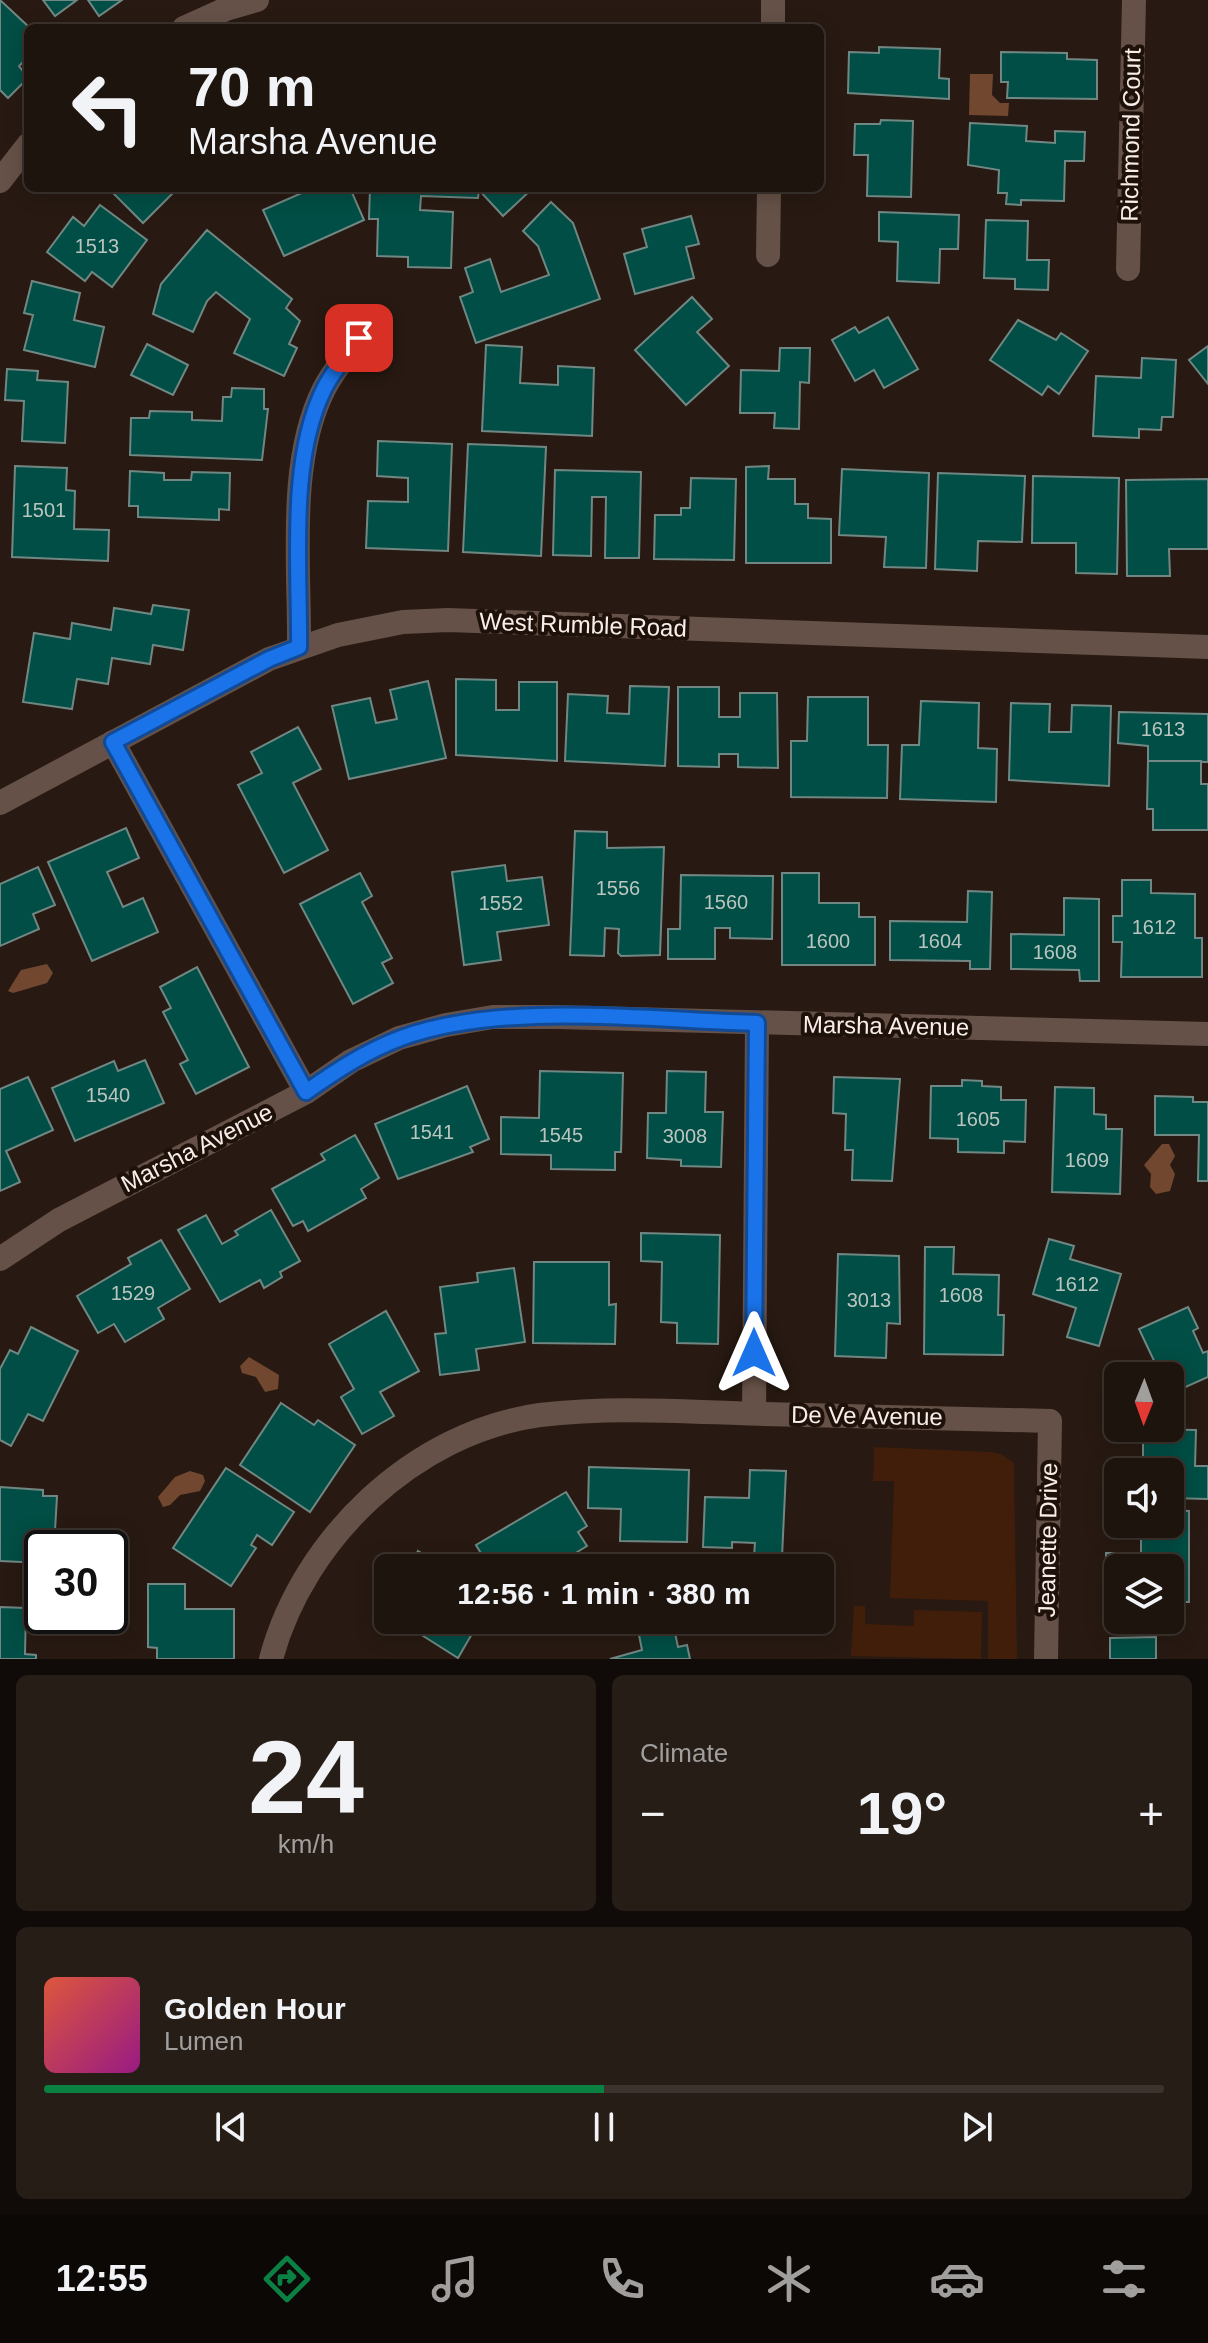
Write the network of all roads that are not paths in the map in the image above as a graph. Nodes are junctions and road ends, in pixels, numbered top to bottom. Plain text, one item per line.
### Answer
1 (257, 0) edge
2 (773, 0) edge
3 (1134, 0) edge
4 (193, 24) edge
5 (773, 24) edge
6 (24, 150) edge
7 (0, 181) edge
8 (769, 192) edge
9 (768, 255) dead end
10 (1128, 269) dead end
11 (359, 338) dead end
12 (299, 647) junction
13 (1208, 647) edge
14 (113, 742) junction
15 (0, 803) edge
16 (757, 1023) junction
17 (1208, 1034) edge
18 (306, 1092) junction
19 (0, 1259) edge
20 (754, 1413) junction
21 (1050, 1421) joint
22 (271, 1659) edge
23 (1046, 1659) edge

1 - 4 street
2 - 5 street
3 - 10 street, Richmond Court
6 - 7 street
8 - 9 street
11 - 12 street
12 - 13 street, West Rumble Road
12 - 14 street, West Rumble Road
14 - 15 street, West Rumble Road
14 - 18 street
16 - 17 street, Marsha Avenue
16 - 18 street, Marsha Avenue
16 - 20 street
18 - 19 street, Marsha Avenue
20 - 21 street, De Ve Avenue
20 - 22 street, De Ve Avenue
21 - 23 street, Jeanette Drive

